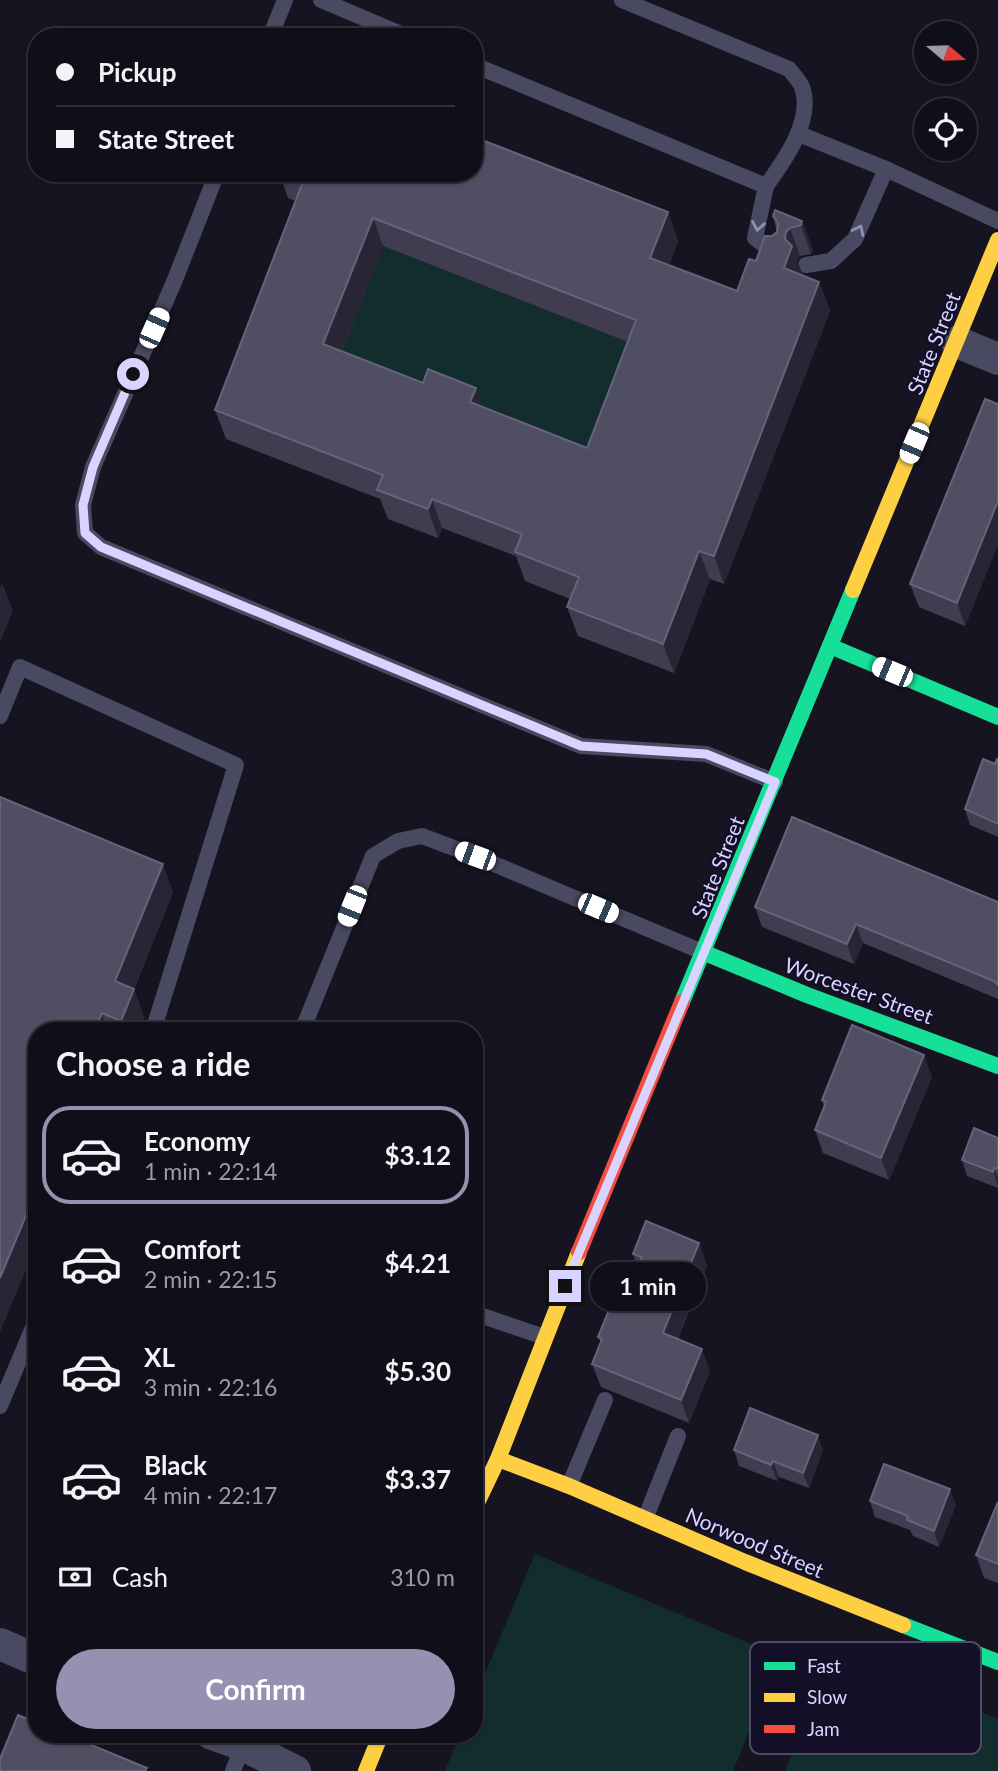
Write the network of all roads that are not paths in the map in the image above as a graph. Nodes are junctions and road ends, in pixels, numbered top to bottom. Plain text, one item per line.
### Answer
1 (285, 0) edge
2 (321, 0) edge
3 (622, 0) edge
4 (274, 28) edge
5 (387, 28) edge
6 (483, 69) edge
7 (799, 134) junction
8 (886, 169) junction
9 (213, 182) edge
10 (766, 186) junction
11 (998, 221) edge
12 (998, 240) edge
13 (779, 255) edge
14 (806, 265) dead end
15 (957, 342) junction
16 (998, 359) edge
17 (830, 646) junction
18 (0, 716) edge
19 (998, 717) edge
20 (775, 782) junction
21 (705, 953) junction
22 (156, 1022) edge
23 (306, 1022) edge
24 (998, 1066) edge
25 (483, 1315) edge
26 (544, 1337) junction
27 (28, 1339) edge
28 (605, 1400) dead end
29 (0, 1406) edge
30 (678, 1436) dead end
31 (498, 1459) junction
32 (569, 1486) junction
33 (483, 1490) edge
34 (645, 1519) junction
35 (947, 1642) edge
36 (981, 1655) edge
37 (998, 1662) edge
38 (222, 1743) edge
39 (377, 1743) edge
40 (238, 1758) edge
41 (295, 1771) edge
42 (366, 1771) edge

1 - 4 lane
2 - 5 lane
3 - 7 lane
6 - 10 lane
7 - 8 lane
7 - 10 lane
8 - 11 lane
14 -> 8 lane
9 - 20 lane
10 -> 13 lane
12 - 15 street, State Street
15 - 16 street
15 - 17 street, State Street
17 - 19 street
17 - 20 street, State Street
18 - 22 lane
20 - 21 street, State Street
21 - 23 lane
21 - 24 street, Worcester Street
21 - 26 street, State Street
25 - 26 lane
26 - 31 street, State Street
27 - 29 lane
28 - 32 lane
30 - 34 lane
31 - 32 street, Norwood Street
31 - 33 street, State Street
32 - 34 street, Norwood Street
34 - 35 street, Norwood Street
36 - 37 street, Norwood Street
38 - 40 street
39 - 42 street
40 - 41 street

